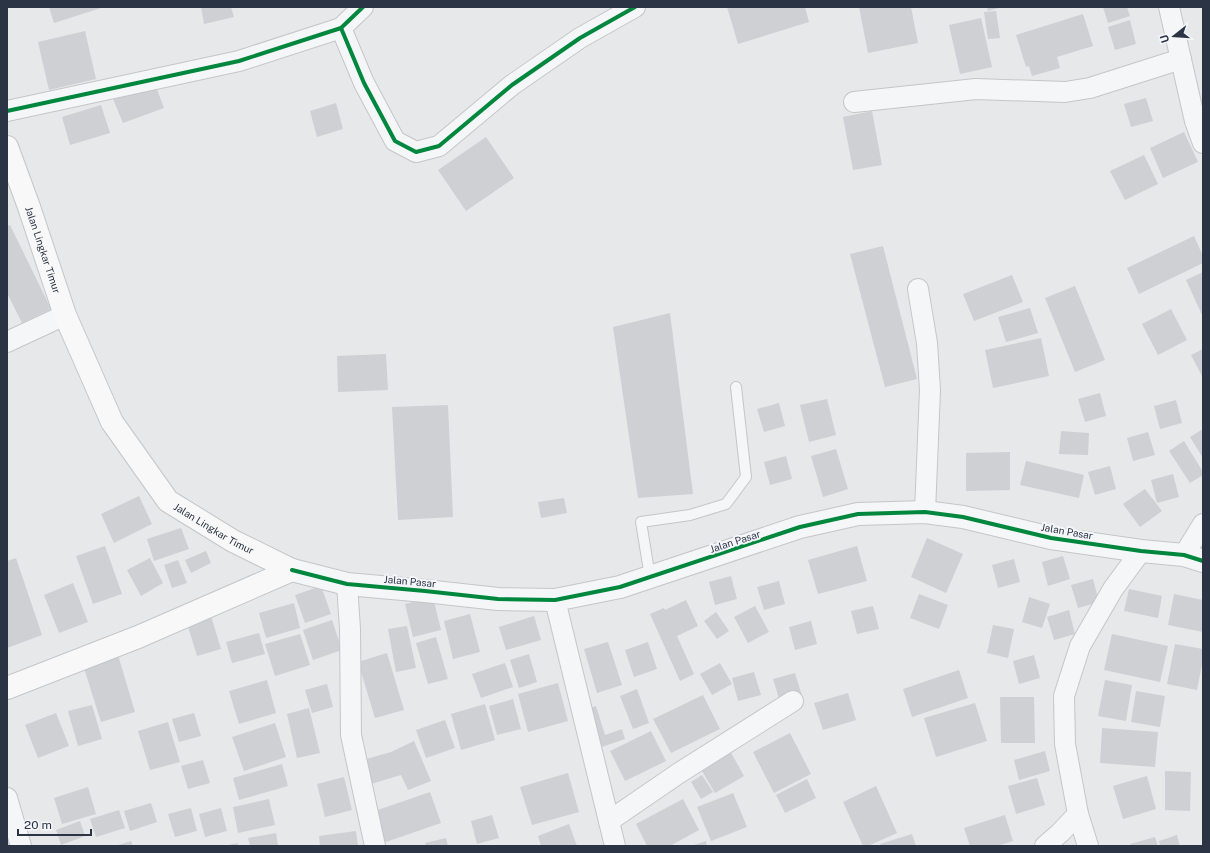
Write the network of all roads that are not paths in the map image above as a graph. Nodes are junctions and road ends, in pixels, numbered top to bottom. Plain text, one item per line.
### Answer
1 (363, 7) edge
2 (634, 7) edge
3 (1169, 7) edge
4 (341, 28) junction
5 (1181, 59) junction
6 (854, 102) dead end
7 (7, 111) edge
8 (1203, 143) edge
9 (7, 147) edge
10 (918, 289) dead end
11 (65, 315) junction
12 (7, 342) edge
13 (736, 387) dead end
14 (925, 512) junction
15 (1203, 524) edge
16 (1141, 551) junction
17 (1193, 558) edge
18 (292, 570) junction
19 (650, 577) junction
20 (347, 584) junction
21 (555, 600) junction
22 (7, 688) edge
23 (792, 700) dead end
24 (7, 798) edge
25 (1078, 814) junction
26 (609, 821) junction
27 (21, 846) edge
28 (375, 846) edge
29 (615, 846) edge
30 (1045, 846) edge
31 (1088, 846) edge

1 - 4 street
2 - 4 street
3 - 5 street
4 - 7 street
5 - 6 street
5 - 8 street
9 - 11 main road, Jalan Lingkar Timur
10 - 14 street
11 - 12 street
11 - 18 main road, Jalan Lingkar Timur
13 - 19 lane
14 - 16 street, Jalan Pasar
14 - 19 street, Jalan Pasar
15 - 17 street
16 - 17 street, Jalan Pasar
16 - 25 street
18 - 20 street, Jalan Pasar
18 - 22 main road
19 - 21 street, Jalan Pasar
20 - 21 street, Jalan Pasar
20 - 28 street
21 - 26 street
23 - 26 street
24 - 27 street
25 - 30 street
25 - 31 street
26 - 29 street

